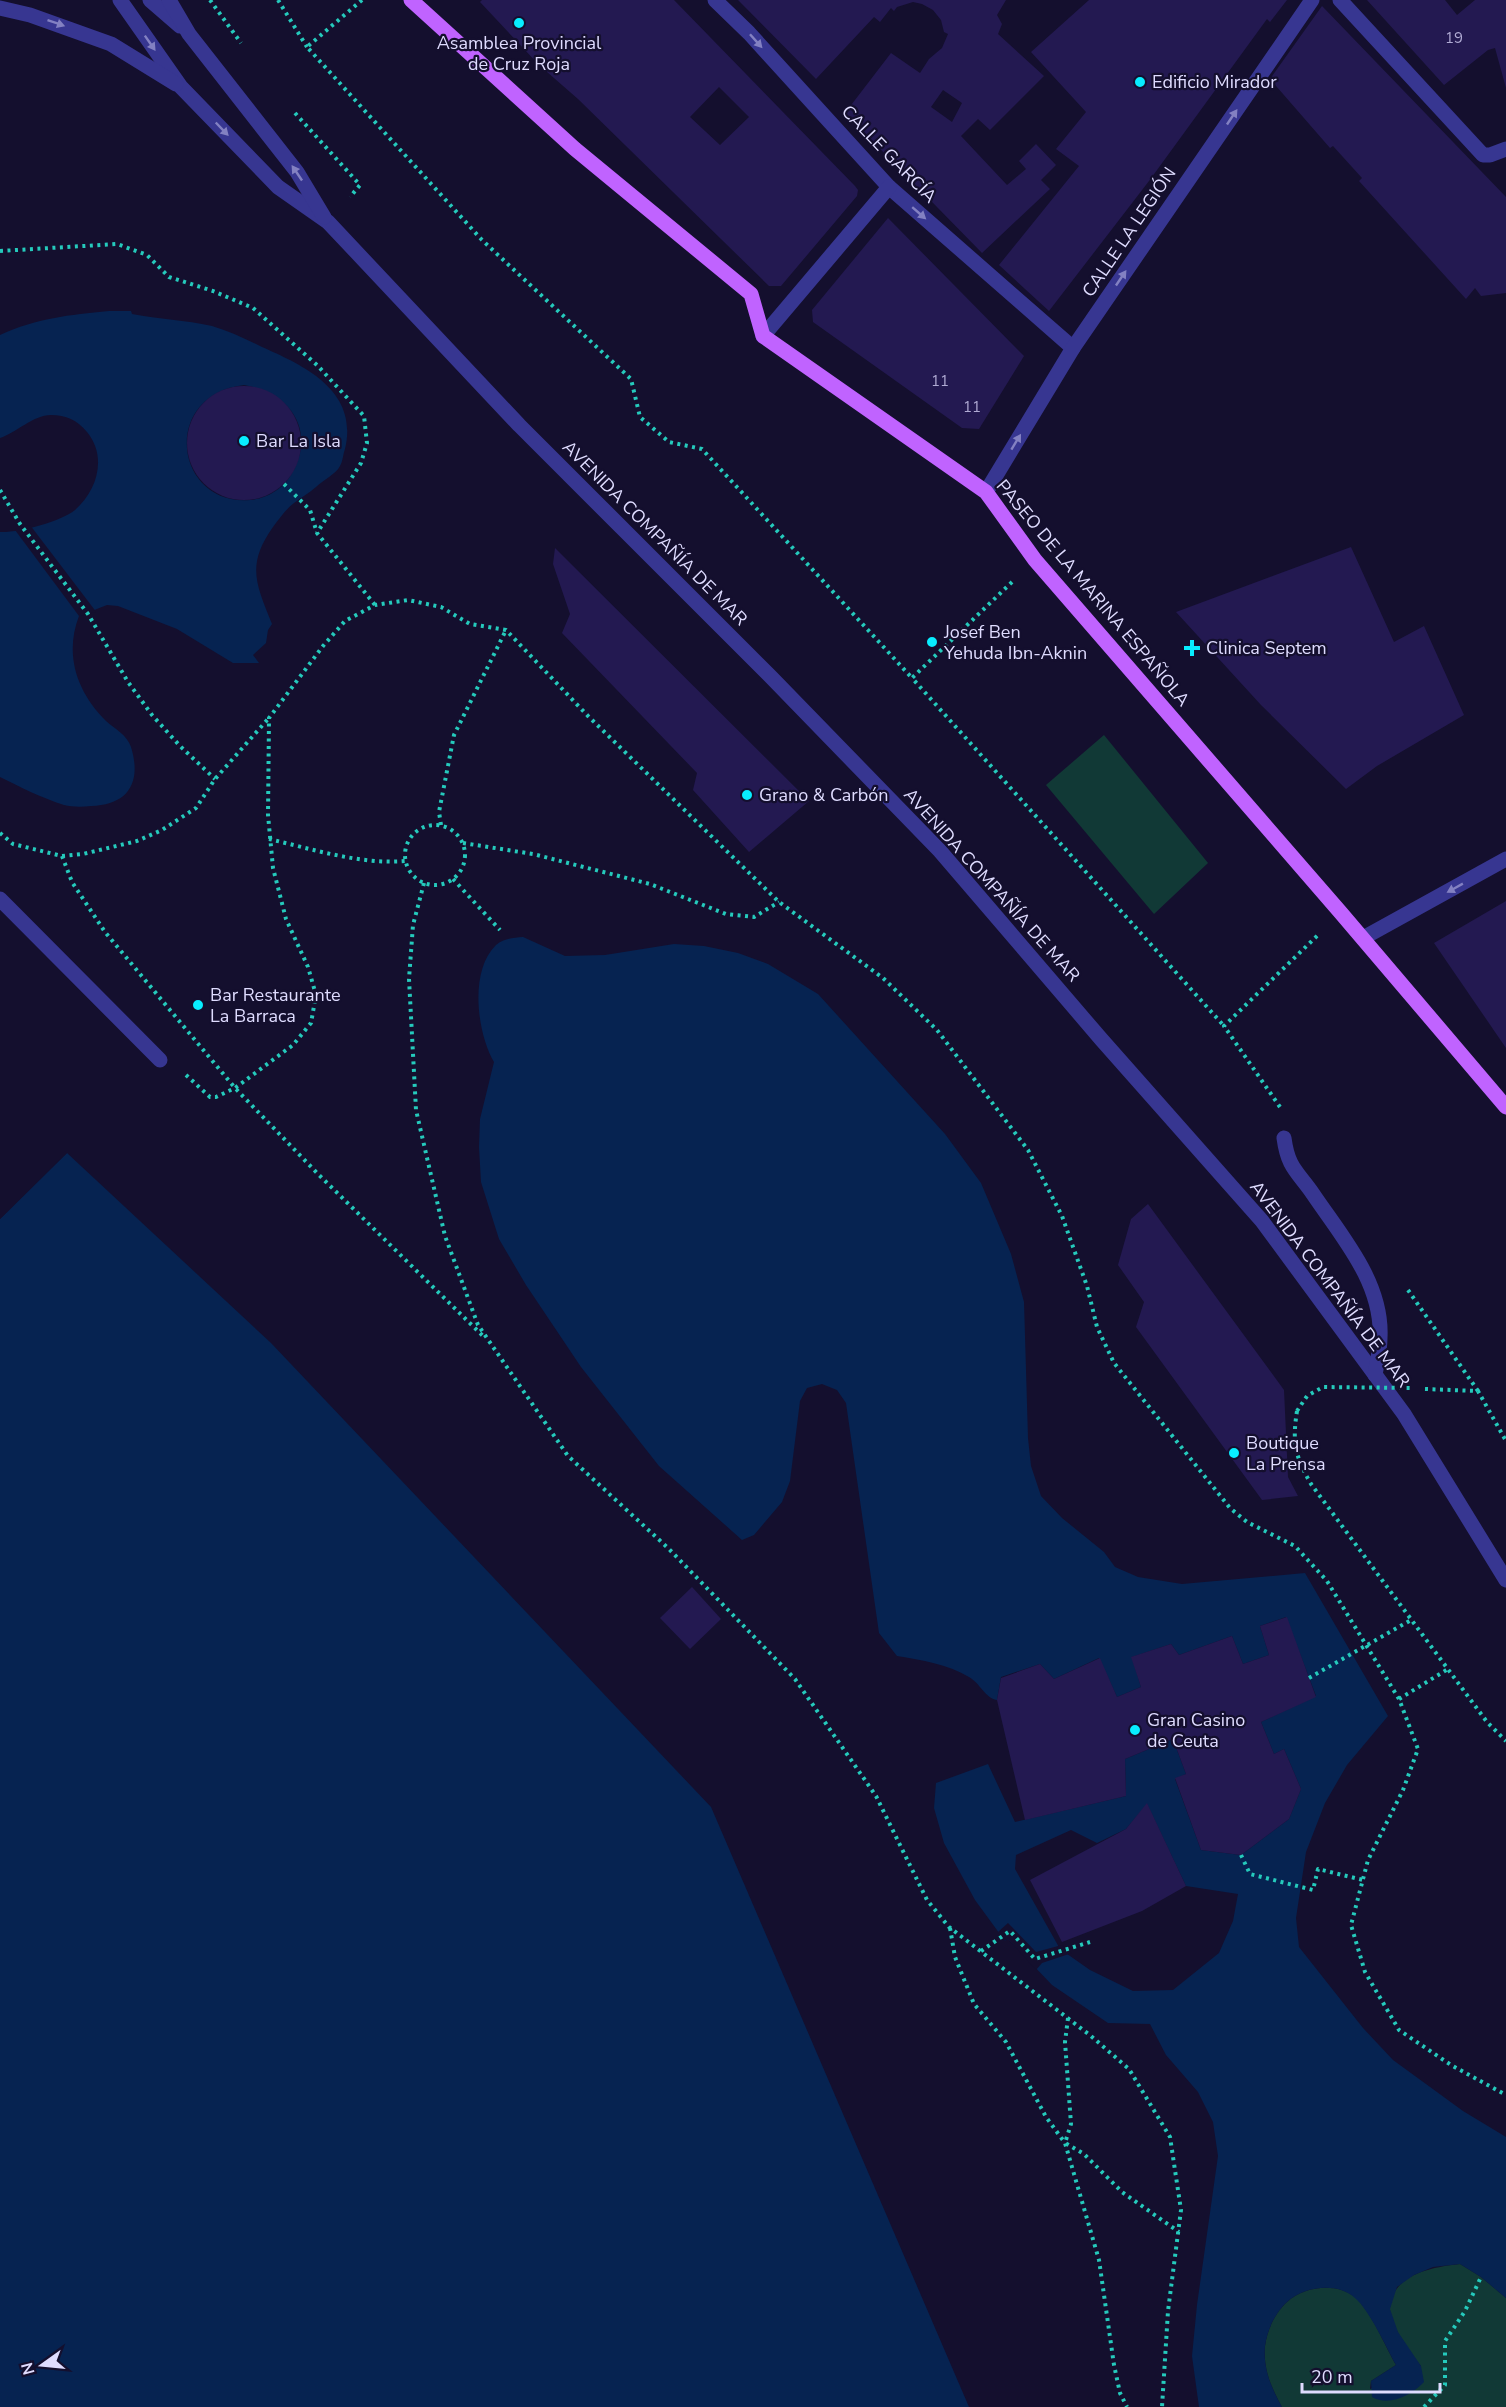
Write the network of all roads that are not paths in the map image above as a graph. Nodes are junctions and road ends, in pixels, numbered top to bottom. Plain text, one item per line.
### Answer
1 (120, 0) edge
2 (150, 0) edge
3 (169, 0) edge
4 (411, 0) edge
5 (715, 0) edge
6 (1312, 0) edge
7 (1340, 0) edge
8 (0, 8) edge
9 (189, 34) junction
10 (181, 87) junction
11 (1506, 149) edge
12 (889, 187) junction
13 (327, 222) junction
14 (763, 336) junction
15 (1073, 348) junction
16 (986, 492) junction
17 (1506, 860) edge
18 (0, 899) edge
19 (1363, 938) junction
20 (155, 1055) road end
21 (1506, 1107) edge
22 (1284, 1138) dead end
23 (1375, 1375) junction
24 (1506, 1580) edge

1 -> 10 street, AVENIDA COMPAÑÍA DE MAR
2 - 9 street
3 - 9 street, AVENIDA COMPAÑÍA DE MAR
4 - 14 main road
5 -> 12 street, CALLE GARCÍA
15 -> 6 street, CALLE LA LEGIÓN
7 - 11 street
8 -> 10 street
13 -> 9 street, AVENIDA COMPAÑÍA DE MAR
10 -> 13 street, AVENIDA COMPAÑÍA DE MAR
12 - 14 street
12 -> 15 street, CALLE GARCÍA
13 - 23 street, AVENIDA COMPAÑÍA DE MAR
14 - 16 main road, PASEO DE LA MARINA ESPAÑOLA
16 -> 15 street, CALLE LA LEGIÓN
16 - 19 main road, PASEO DE LA MARINA ESPAÑOLA
17 -> 19 street
18 - 20 street
19 - 21 main road, PASEO DE LA MARINA ESPAÑOLA
22 - 23 street
23 - 24 street, AVENIDA COMPAÑÍA DE MAR

